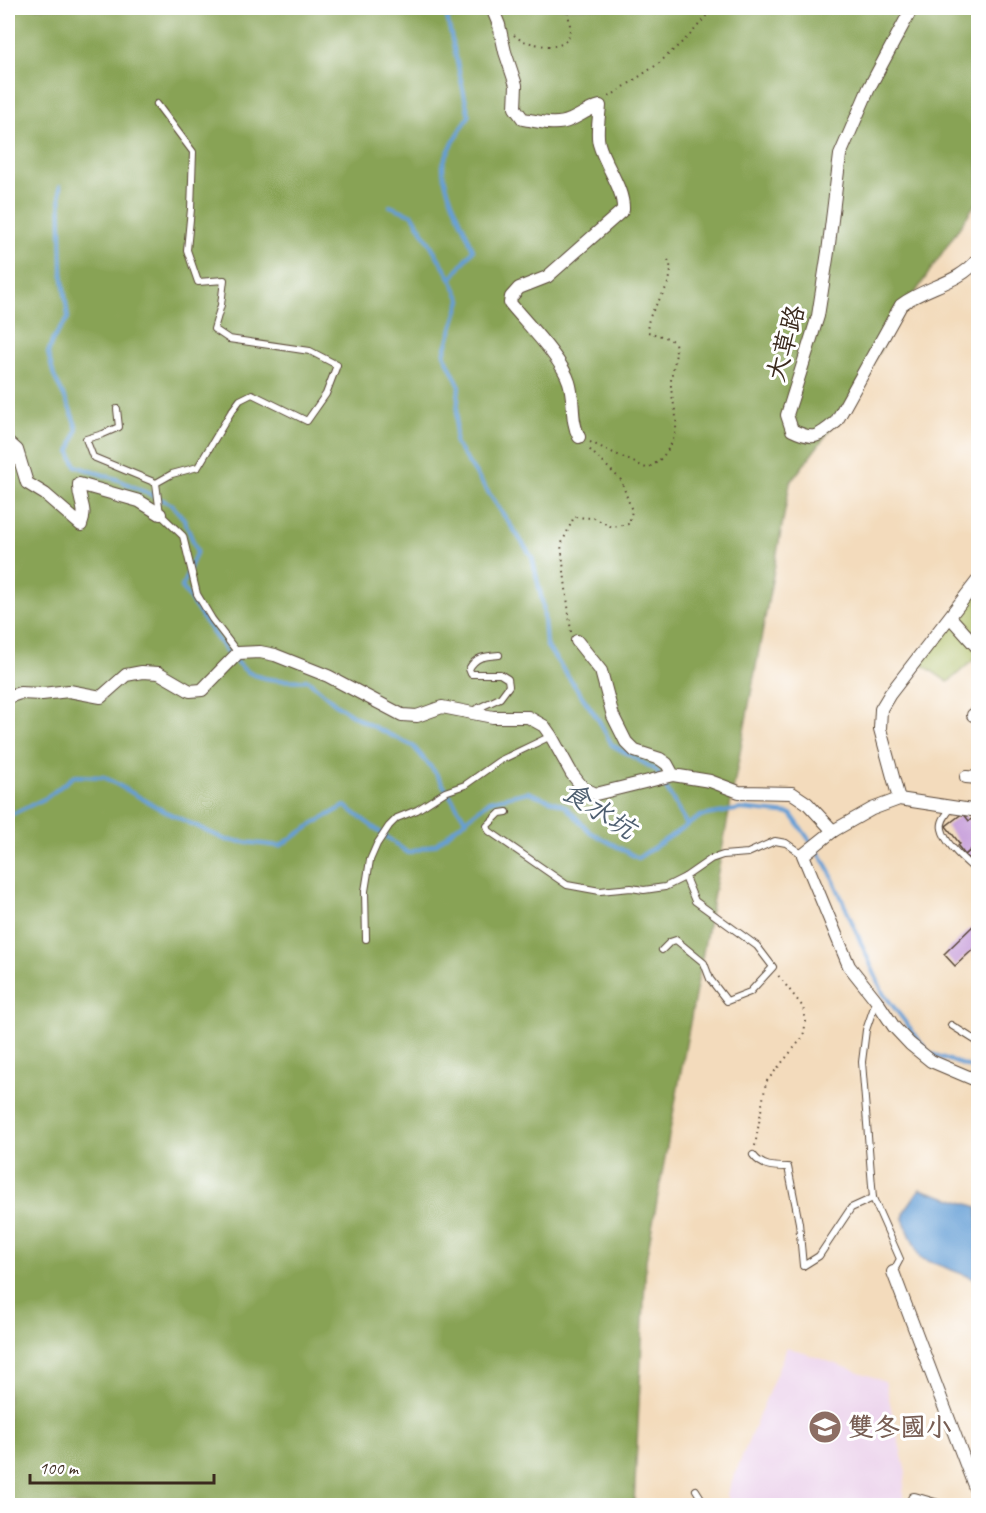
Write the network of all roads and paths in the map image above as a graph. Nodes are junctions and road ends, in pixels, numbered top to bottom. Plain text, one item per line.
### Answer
1 (492, 8) edge
2 (566, 8) edge
3 (712, 8) edge
4 (912, 8) edge
5 (510, 30) dead end
6 (157, 104) dead end
7 (600, 106) junction
8 (978, 259) edge
9 (668, 260) dead end
10 (117, 409) dead end
11 (579, 438) junction
12 (8, 442) edge
13 (156, 485) junction
14 (159, 510) junction
15 (978, 580) edge
16 (950, 617) junction
17 (577, 641) joint
18 (978, 644) edge
19 (238, 653) junction
20 (499, 655) dead end
21 (8, 697) edge
22 (469, 713) junction
23 (551, 736) junction
24 (667, 776) junction
25 (899, 799) junction
26 (951, 808) junction
27 (978, 811) edge
28 (507, 812) dead end
29 (833, 831) junction
30 (803, 855) junction
31 (978, 872) edge
32 (685, 877) junction
33 (366, 939) dead end
34 (662, 950) dead end
35 (773, 967) junction
36 (876, 1000) junction
37 (951, 1025) dead end
38 (978, 1042) edge
39 (978, 1082) edge
40 (753, 1155) joint
41 (873, 1198) junction
42 (893, 1272) joint
43 (696, 1490) dead end
44 (978, 1496) edge
45 (914, 1499) dead end
46 (706, 1506) edge
47 (938, 1506) edge

1 - 7 street
2 - 5 path
3 - 7 path
4 - 8 street, 大草路
6 - 13 lane
7 - 11 street
9 - 11 path
10 - 13 lane
11 - 17 path
12 - 14 street
13 - 14 lane
14 - 19 lane
15 - 16 street
16 - 18 street
16 - 25 street
17 - 24 street
19 - 21 street
19 - 22 street
20 - 22 lane
22 - 23 street
23 - 24 street
23 - 33 lane
24 - 29 street
25 - 26 street
25 - 29 street
26 - 27 street
26 - 31 lane
28 - 32 lane
29 - 30 street
30 - 32 lane
30 - 36 street
32 - 35 lane
34 - 35 lane
35 - 40 path
36 - 39 street
36 - 41 lane
37 - 38 lane
40 - 41 lane
41 - 42 lane
42 - 44 street
43 - 46 lane
45 - 47 street

